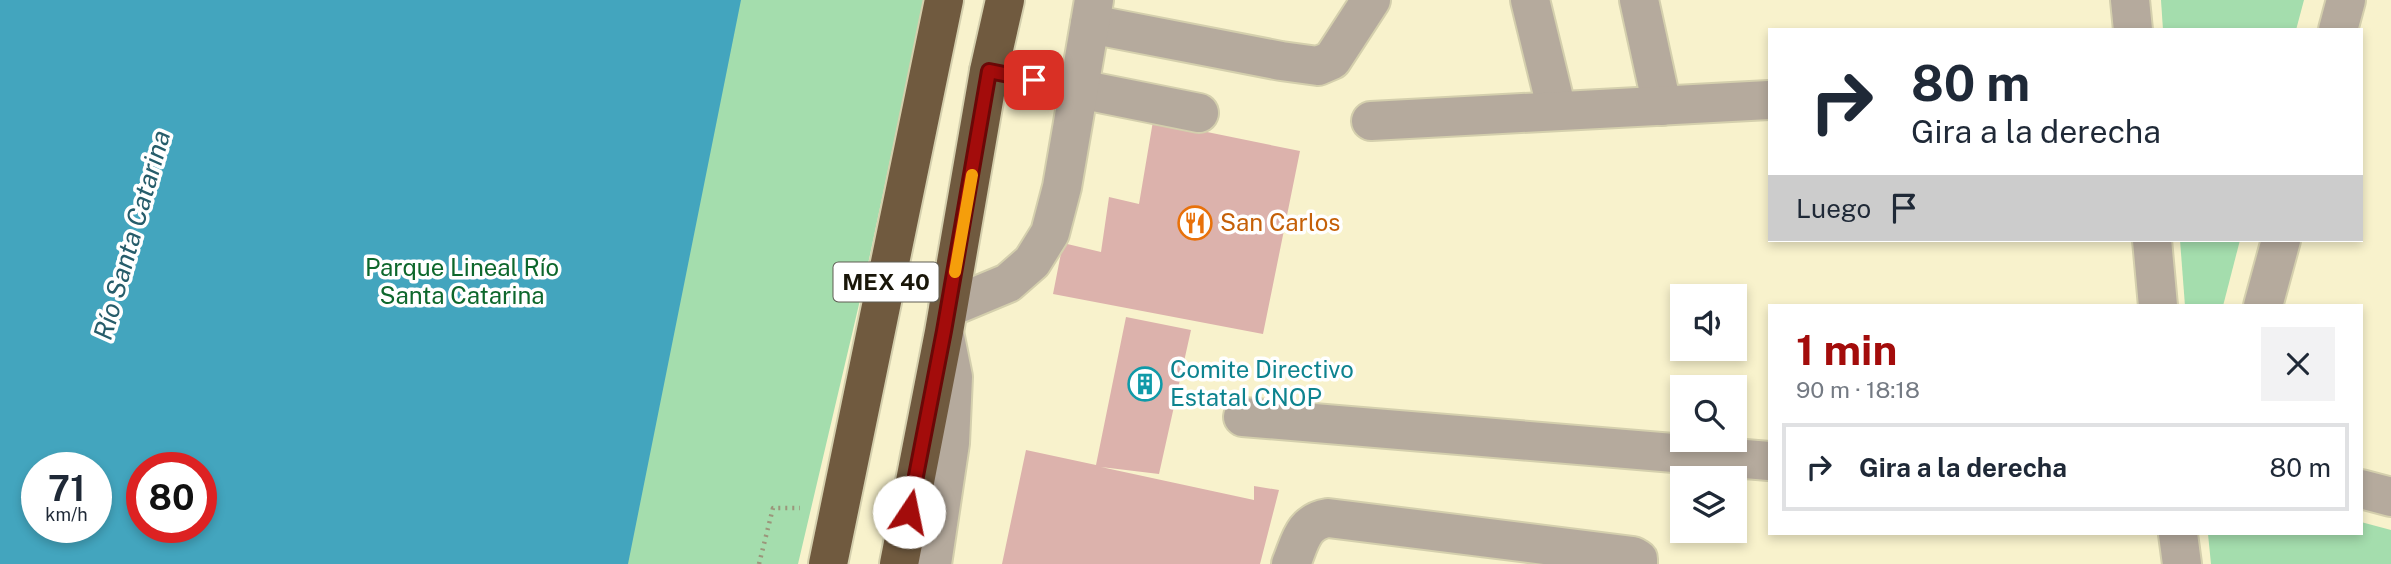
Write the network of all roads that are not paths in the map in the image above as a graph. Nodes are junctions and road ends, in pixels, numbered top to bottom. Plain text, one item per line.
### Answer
1 (944, 0) edge
2 (1005, 0) edge
3 (1371, 0) edge
4 (1530, 0) edge
5 (1639, 0) edge
6 (2130, 0) edge
7 (2346, 0) edge
8 (1092, 12) edge
9 (2133, 28) edge
10 (2338, 28) edge
11 (989, 71) junction
12 (1078, 89) junction
13 (1768, 100) edge
14 (1662, 106) junction
15 (1557, 111) junction
16 (1199, 113) dead end
17 (1371, 121) dead end
18 (2152, 242) edge
19 (2280, 242) edge
20 (2158, 304) edge
21 (2264, 304) edge
22 (946, 320) junction
23 (1243, 417) dead end
24 (1768, 461) edge
25 (2363, 490) edge
26 (2391, 497) edge
27 (2178, 535) edge
28 (828, 564) edge
29 (899, 564) edge
30 (932, 564) edge
31 (1291, 564) edge
32 (1638, 564) edge
33 (2182, 564) edge

1 - 28 highway, MEX 40
2 - 11 highway, MEX 40
3 - 8 street
4 - 15 street
5 - 14 street
6 - 9 street
7 - 10 street
8 - 12 street
11 - 12 street
11 - 22 highway, MEX 40
12 - 16 street
12 - 22 street
13 - 14 street
14 - 15 street
15 - 17 street
18 - 20 street
19 - 21 street
22 - 29 highway, MEX 40
22 - 30 street
23 - 24 street
25 - 26 street
27 - 33 street
31 - 32 street

